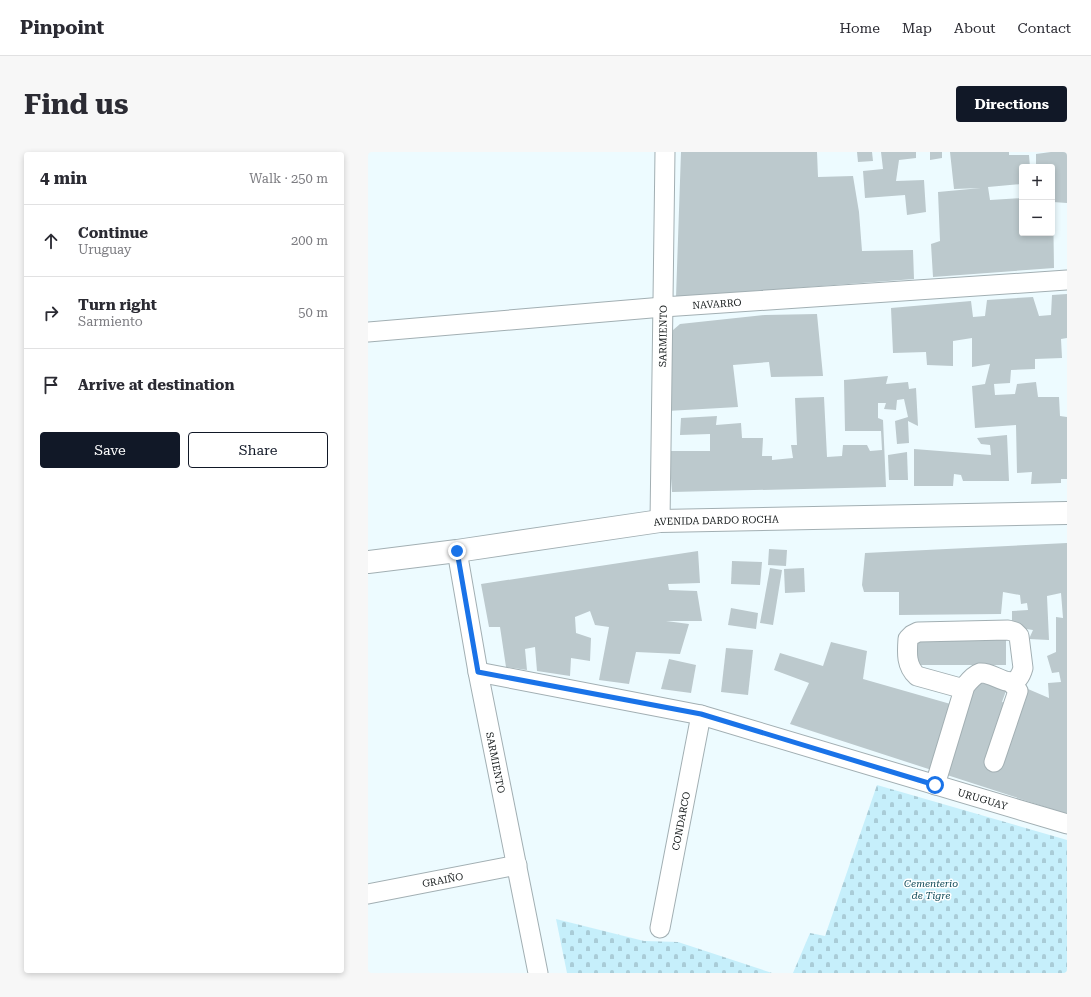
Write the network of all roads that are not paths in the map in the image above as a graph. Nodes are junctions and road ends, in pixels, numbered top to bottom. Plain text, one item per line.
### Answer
1 (665, 152) edge
2 (1067, 280) edge
3 (662, 307) junction
4 (368, 332) edge
5 (1067, 513) edge
6 (660, 520) junction
7 (457, 551) junction
8 (368, 562) edge
9 (478, 672) junction
10 (1011, 682) junction
11 (964, 689) junction
12 (701, 714) junction
13 (994, 762) dead end
14 (935, 785) junction
15 (1067, 824) edge
16 (517, 865) junction
17 (368, 894) edge
18 (660, 928) dead end
19 (538, 973) edge

1 - 3 street, SARMIENTO
2 - 3 street, NAVARRO
3 - 4 street, NAVARRO
3 - 6 street, SARMIENTO
5 - 6 main road, AVENIDA DARDO ROCHA
6 - 7 main road, AVENIDA DARDO ROCHA
7 - 8 main road, AVENIDA DARDO ROCHA
7 - 9 street, SARMIENTO
9 - 12 street, URUGUAY
9 - 16 street, SARMIENTO
10 - 11 street
10 - 11 street
10 - 13 street
11 - 14 street
12 - 14 street, URUGUAY
12 - 18 street, CONDARCO
14 - 15 street, URUGUAY
16 - 17 street, GRAIÑO
16 - 19 street, SARMIENTO

